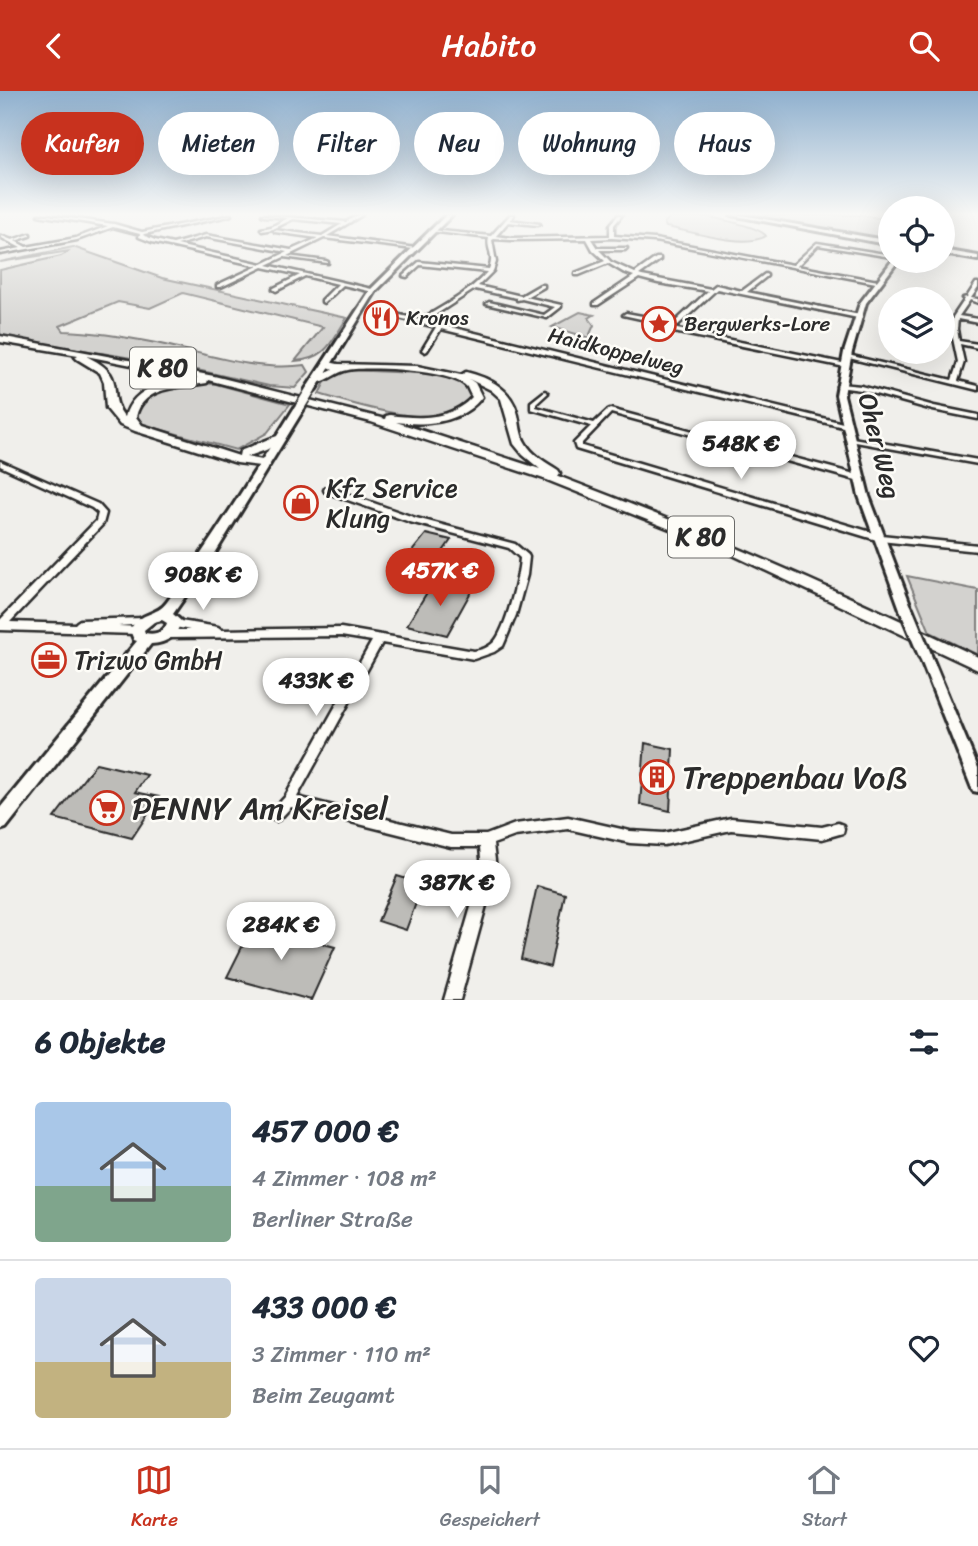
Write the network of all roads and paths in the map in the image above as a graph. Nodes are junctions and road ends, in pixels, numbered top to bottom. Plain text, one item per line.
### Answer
1 (224, 257) edge
2 (281, 257) edge
3 (294, 257) edge
4 (405, 257) edge
5 (493, 257) edge
6 (603, 257) edge
7 (745, 257) edge
8 (803, 257) edge
9 (658, 259) dead end
10 (326, 262) dead end
11 (607, 262) junction
12 (264, 267) junction
13 (793, 267) junction
14 (489, 271) junction
15 (884, 273) edge
16 (577, 274) dead end
17 (304, 275) junction
18 (637, 275) junction
19 (765, 275) dead end
20 (405, 276) dead end
21 (876, 282) junction
22 (341, 284) junction
23 (978, 284) edge
24 (219, 286) dead end
25 (542, 286) dead end
26 (474, 288) junction
27 (276, 289) dead end
28 (373, 290) junction
29 (710, 290) junction
30 (743, 293) junction
31 (521, 298) junction
32 (965, 298) junction
33 (324, 301) dead end
34 (978, 301) edge
35 (489, 304) dead end
36 (596, 305) dead end
37 (506, 308) junction
38 (376, 311) dead end
39 (625, 315) dead end
40 (858, 316) junction
41 (956, 317) junction
42 (978, 321) edge
43 (421, 322) junction
44 (440, 326) junction
45 (674, 327) junction
46 (0, 339) edge
47 (957, 342) junction
48 (978, 346) edge
49 (67, 350) junction
50 (425, 350) dead end
51 (847, 361) junction
52 (327, 363) junction
53 (344, 367) junction
54 (955, 382) junction
55 (232, 383) junction
56 (313, 385) junction
57 (840, 386) junction
58 (248, 387) junction
59 (978, 388) edge
60 (544, 393) dead end
61 (978, 417) edge
62 (595, 425) junction
63 (847, 426) junction
64 (139, 429) junction
65 (281, 437) junction
66 (850, 439) junction
67 (217, 451) junction
68 (244, 454) junction
69 (978, 462) edge
70 (264, 464) junction
71 (2, 467) edge
72 (859, 478) junction
73 (575, 488) junction
74 (327, 490) dead end
75 (880, 538) junction
76 (978, 548) edge
77 (169, 624) junction
78 (1, 626) edge
79 (142, 630) junction
80 (379, 638) junction
81 (978, 664) edge
82 (978, 786) edge
83 (289, 801) junction
84 (276, 815) dead end
85 (0, 822) edge
86 (838, 829) dead end
87 (486, 841) junction
88 (452, 1000) edge

1 - 12 street
2 - 12 street
3 - 10 street
4 - 28 main road
5 - 14 street
6 - 11 street
7 - 13 street
8 - 13 street
9 - 18 street
11 - 16 street
11 - 18 street
12 - 17 street
12 - 24 street
13 - 21 street
14 - 20 street
14 - 26 street
15 - 21 street, Oher Weg
17 - 22 street
17 - 27 street
18 - 29 street
18 - 36 street
19 - 30 street
21 - 40 street, Oher Weg
22 - 28 street
22 - 33 street
23 - 32 street
25 - 31 street
26 - 31 street
26 - 43 street
28 - 52 main road
29 - 30 street
29 - 45 street
30 - 40 street
31 - 37 street
31 - 37 street
32 - 34 street
32 - 41 street
35 - 37 street
38 - 43 street, Haidkoppelweg
39 - 45 street
40 - 51 street, Oher Weg
41 - 42 street
41 - 47 street
43 - 44 street, Haidkoppelweg
44 - 50 street
44 - 63 street, Haidkoppelweg
45 - 51 street
46 - 49 highway, K 80
47 - 48 street
47 - 54 street
49 - 55 highway, K 80
49 - 64 highway
51 - 54 street
51 - 57 street, Oher Weg
52 - 53 highway
52 - 56 main road
52 - 73 highway
53 - 56 highway
53 - 58 highway
54 - 59 street
55 - 58 highway, K 80
55 - 64 highway
56 - 65 main road, bridge
57 - 61 street
57 - 63 street, Oher Weg
58 - 73 highway, K 80
60 - 62 street
62 - 72 street
62 - 75 street
63 - 66 street, Oher Weg
64 - 67 highway
65 - 68 highway
65 - 70 main road
66 - 69 street
66 - 72 street, Oher Weg
67 - 68 highway
67 - 70 highway
68 - 70 highway
70 - 77 main road
71 - 78 street
72 - 75 street, Oher Weg
73 - 81 highway, K 80
74 - 80 street
75 - 76 street
75 - 82 street, Oher Weg, bridge
77 - 79 main road
77 - 79 main road
77 - 80 street
78 - 79 street
79 - 85 main road
80 - 83 street
83 - 84 street
83 - 87 street
86 - 87 street
87 - 88 street

